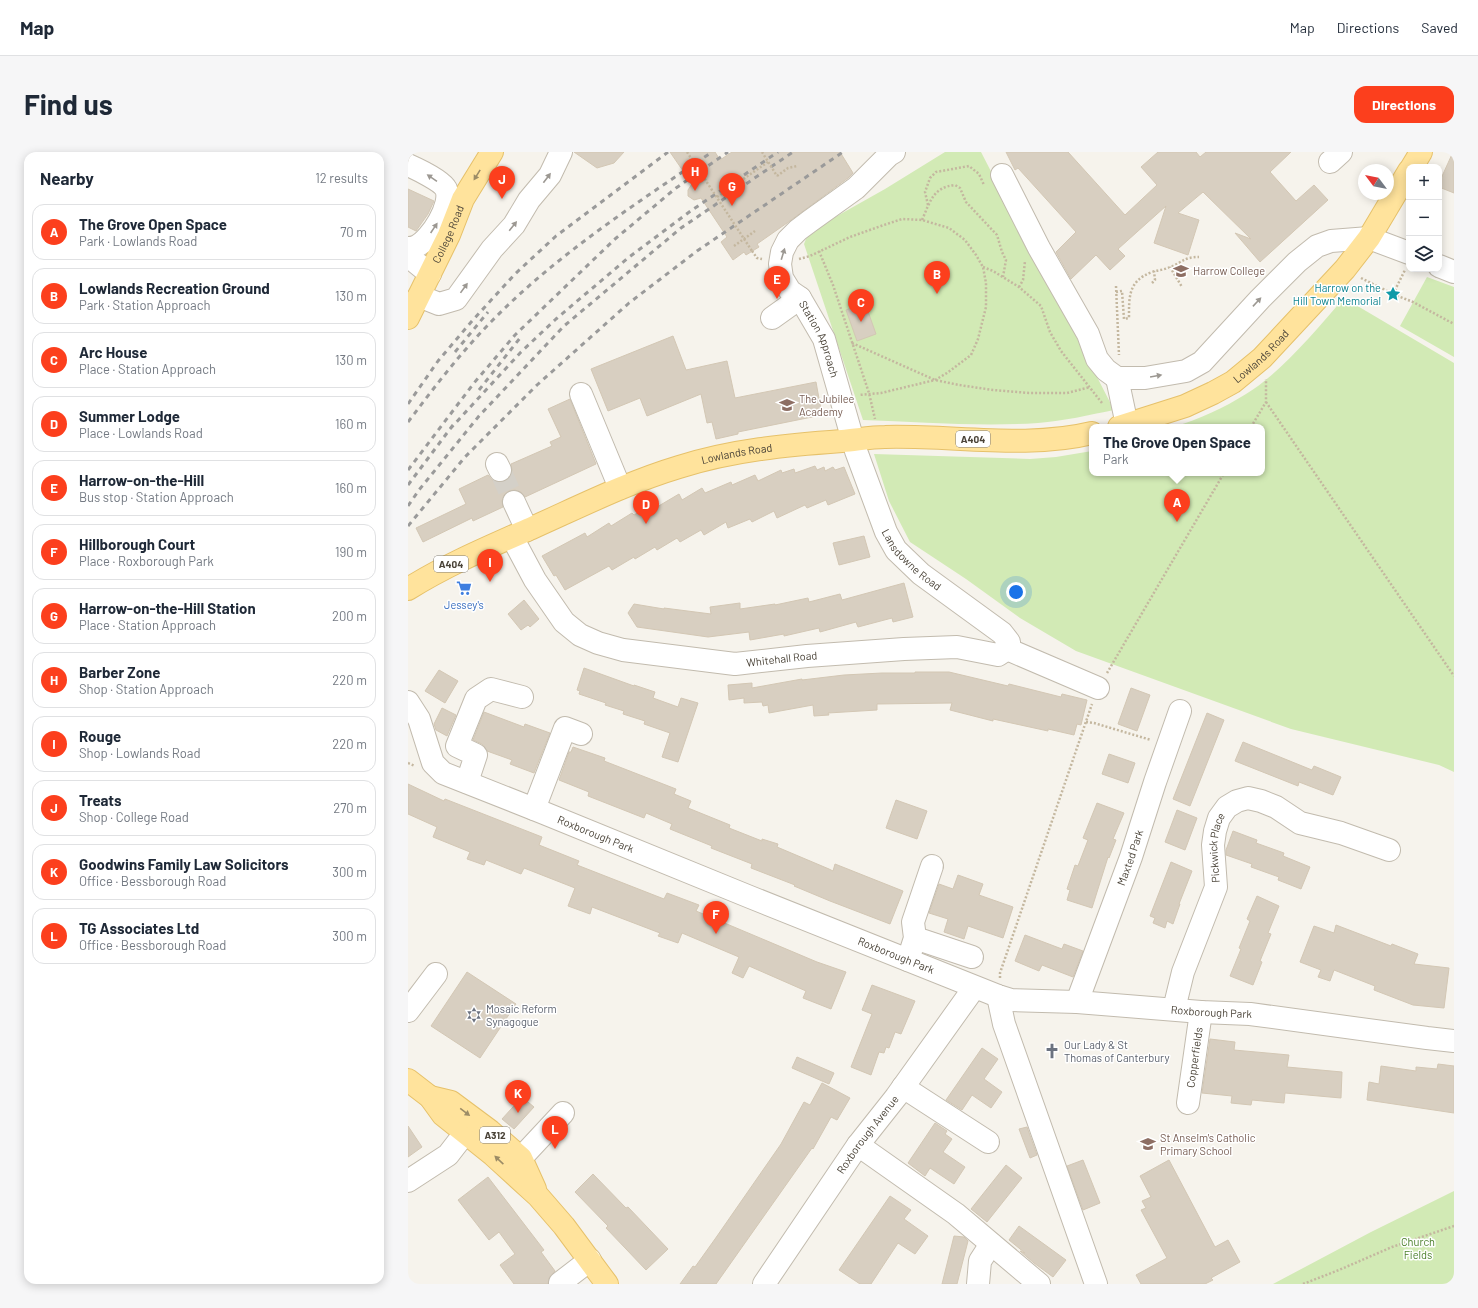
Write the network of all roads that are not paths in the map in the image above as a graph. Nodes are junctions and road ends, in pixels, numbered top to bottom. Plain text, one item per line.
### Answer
1 (492, 152) edge
2 (561, 152) edge
3 (894, 152) edge
4 (1420, 152) edge
5 (408, 164) edge
6 (1414, 164) edge
7 (1406, 176) edge
8 (994, 181) road end
9 (1370, 238) junction
10 (408, 248) edge
11 (408, 256) edge
12 (1406, 263) edge
13 (1442, 267) edge
14 (1454, 272) edge
15 (430, 274) junction
16 (419, 296) junction
17 (800, 298) junction
18 (408, 318) edge
19 (772, 318) dead end
20 (1114, 376) junction
21 (581, 394) dead end
22 (1123, 424) edge
23 (1129, 424) edge
24 (1089, 434) edge
25 (853, 440) junction
26 (620, 488) junction
27 (514, 502) tunnel mouth
28 (519, 534) junction
29 (408, 588) edge
30 (1007, 649) junction
31 (1098, 688) road end
32 (522, 697) dead end
33 (408, 702) edge
34 (1180, 711) dead end
35 (581, 734) dead end
36 (467, 782) junction
37 (534, 809) junction
38 (1389, 850) dead end
39 (932, 866) dead end
40 (915, 938) junction
41 (972, 958) dead end
42 (908, 960) junction
43 (436, 974) dead end
44 (974, 988) junction
45 (998, 996) junction
46 (1077, 1002) junction
47 (1174, 1009) junction
48 (408, 1011) edge
49 (1202, 1012) junction
50 (1454, 1040) edge
51 (408, 1080) edge
52 (899, 1092) junction
53 (430, 1097) junction
54 (1188, 1103) dead end
55 (563, 1113) dead end
56 (465, 1133) junction
57 (858, 1145) junction
58 (985, 1146) dead end
59 (521, 1158) junction
60 (408, 1181) edge
61 (538, 1196) junction
62 (991, 1244) junction
63 (590, 1260) junction
64 (560, 1282) dead end
65 (1032, 1282) edge
66 (607, 1284) edge
67 (764, 1284) edge
68 (978, 1284) edge
69 (1096, 1284) edge

1 -> 15 main road, College Road
16 -> 2 street
17 -> 3 street, Station Approach
4 - 6 main road
10 -> 5 street
7 - 9 main road, Lowlands Road
8 - 20 street
9 - 12 street
20 -> 9 street
9 - 23 main road, Lowlands Road
11 - 15 street
13 - 14 street
15 - 16 main road, College Road
16 - 18 main road, College Road
17 - 19 street
17 - 25 street, Station Approach
20 - 22 street
21 - 26 street
24 - 25 main road, Lowlands Road / A404
25 - 26 main road, Lowlands Road / A404
25 - 30 street, Lansdowne Road
26 - 28 main road, Lowlands Road / A404
27 - 28 street, Whitehall Road
28 - 29 main road, Lowlands Road / A404
28 - 30 street, Whitehall Road
30 - 31 street
32 - 36 street
33 - 36 street, Roxborough Park
34 - 46 street, Maxted Park
35 - 37 street
36 - 37 street, Roxborough Park
37 - 42 street, Roxborough Park
38 - 47 street, Pickwick Place
39 - 40 street
40 - 41 street
40 - 42 street
42 - 44 street, Roxborough Park
43 - 48 street
44 - 45 street, Roxborough Park
44 - 52 street, Roxborough Avenue
45 - 46 street, Roxborough Park
45 - 69 street
46 - 47 street, Roxborough Park
47 - 49 street, Roxborough Park
49 - 50 street, Roxborough Park
49 - 54 street, Copperfields
51 - 53 main road, A312
52 - 57 street, Roxborough Avenue
52 - 58 street
53 - 56 main road, A312
53 -> 59 main road, A312
55 - 59 street
56 - 60 street
61 -> 56 main road, A312
57 - 62 street
57 - 67 street, Roxborough Avenue
59 - 61 main road, A312
61 - 63 main road, A312
62 - 65 street
62 - 68 street
63 - 64 street
63 - 66 main road, A312

